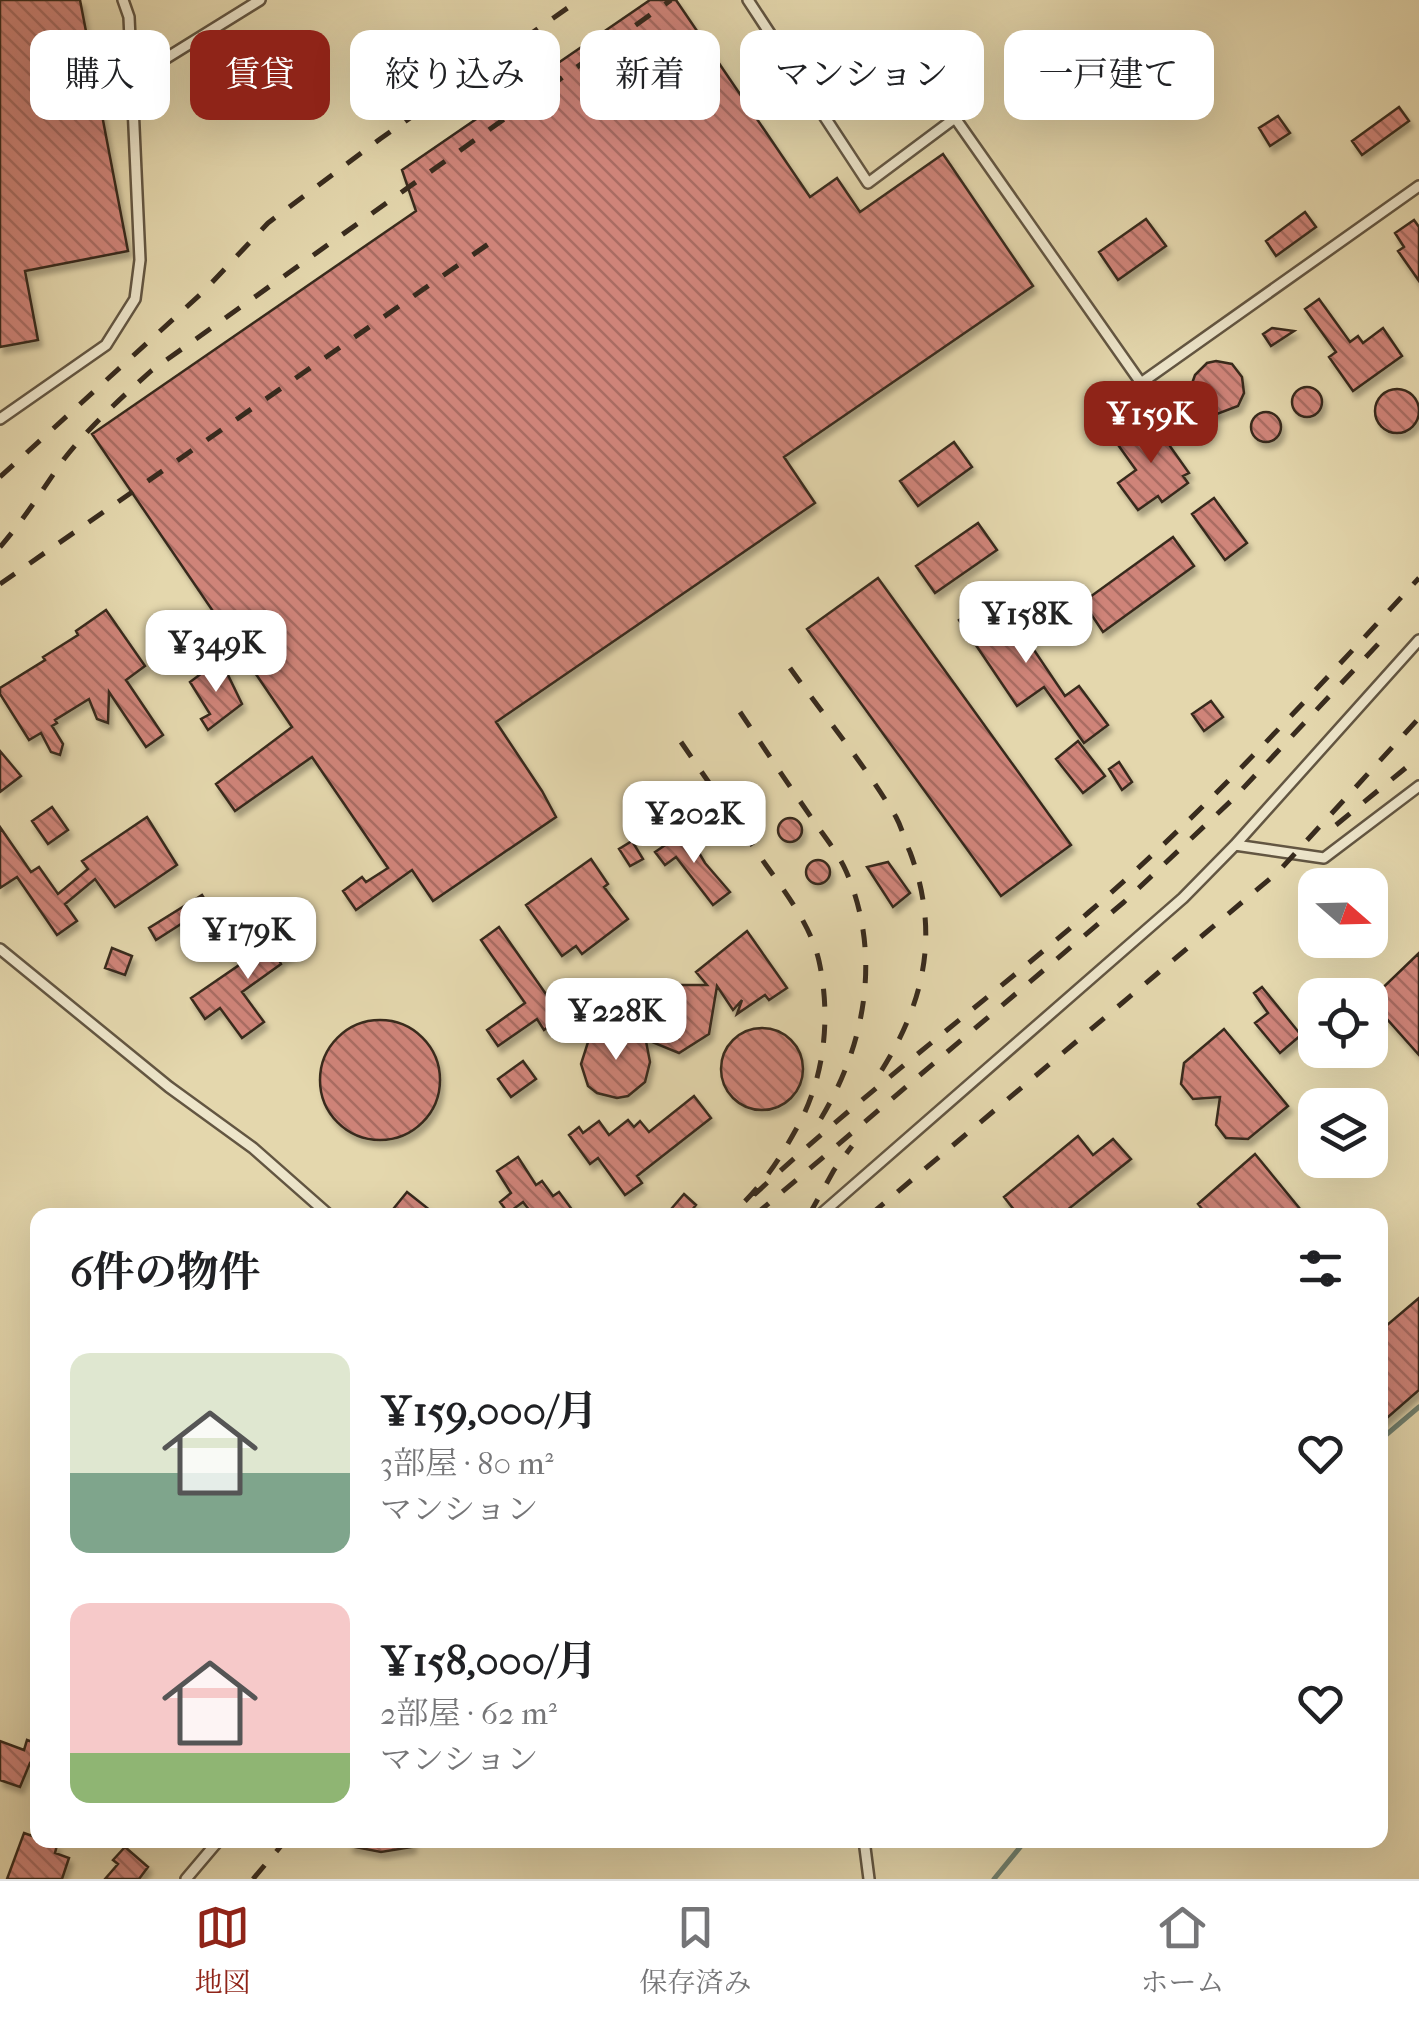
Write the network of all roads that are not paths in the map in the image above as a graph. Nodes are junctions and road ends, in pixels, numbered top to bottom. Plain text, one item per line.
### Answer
1 (123, 0) edge
2 (260, 0) edge
3 (748, 0) edge
4 (129, 30) edge
5 (170, 56) edge
6 (133, 120) edge
7 (1419, 186) edge
8 (0, 418) edge
9 (1419, 640) edge
10 (1419, 786) edge
11 (1235, 846) junction
12 (0, 950) edge
13 (321, 1208) edge
14 (828, 1208) edge
15 (211, 1848) edge
16 (865, 1848) edge
17 (186, 1879) edge
18 (869, 1879) edge

1 - 4 lane
2 - 5 lane
3 - 7 lane
6 - 8 lane
9 - 11 lane
10 - 11 lane
11 - 14 lane
12 - 13 lane
15 - 17 lane
16 - 18 lane

